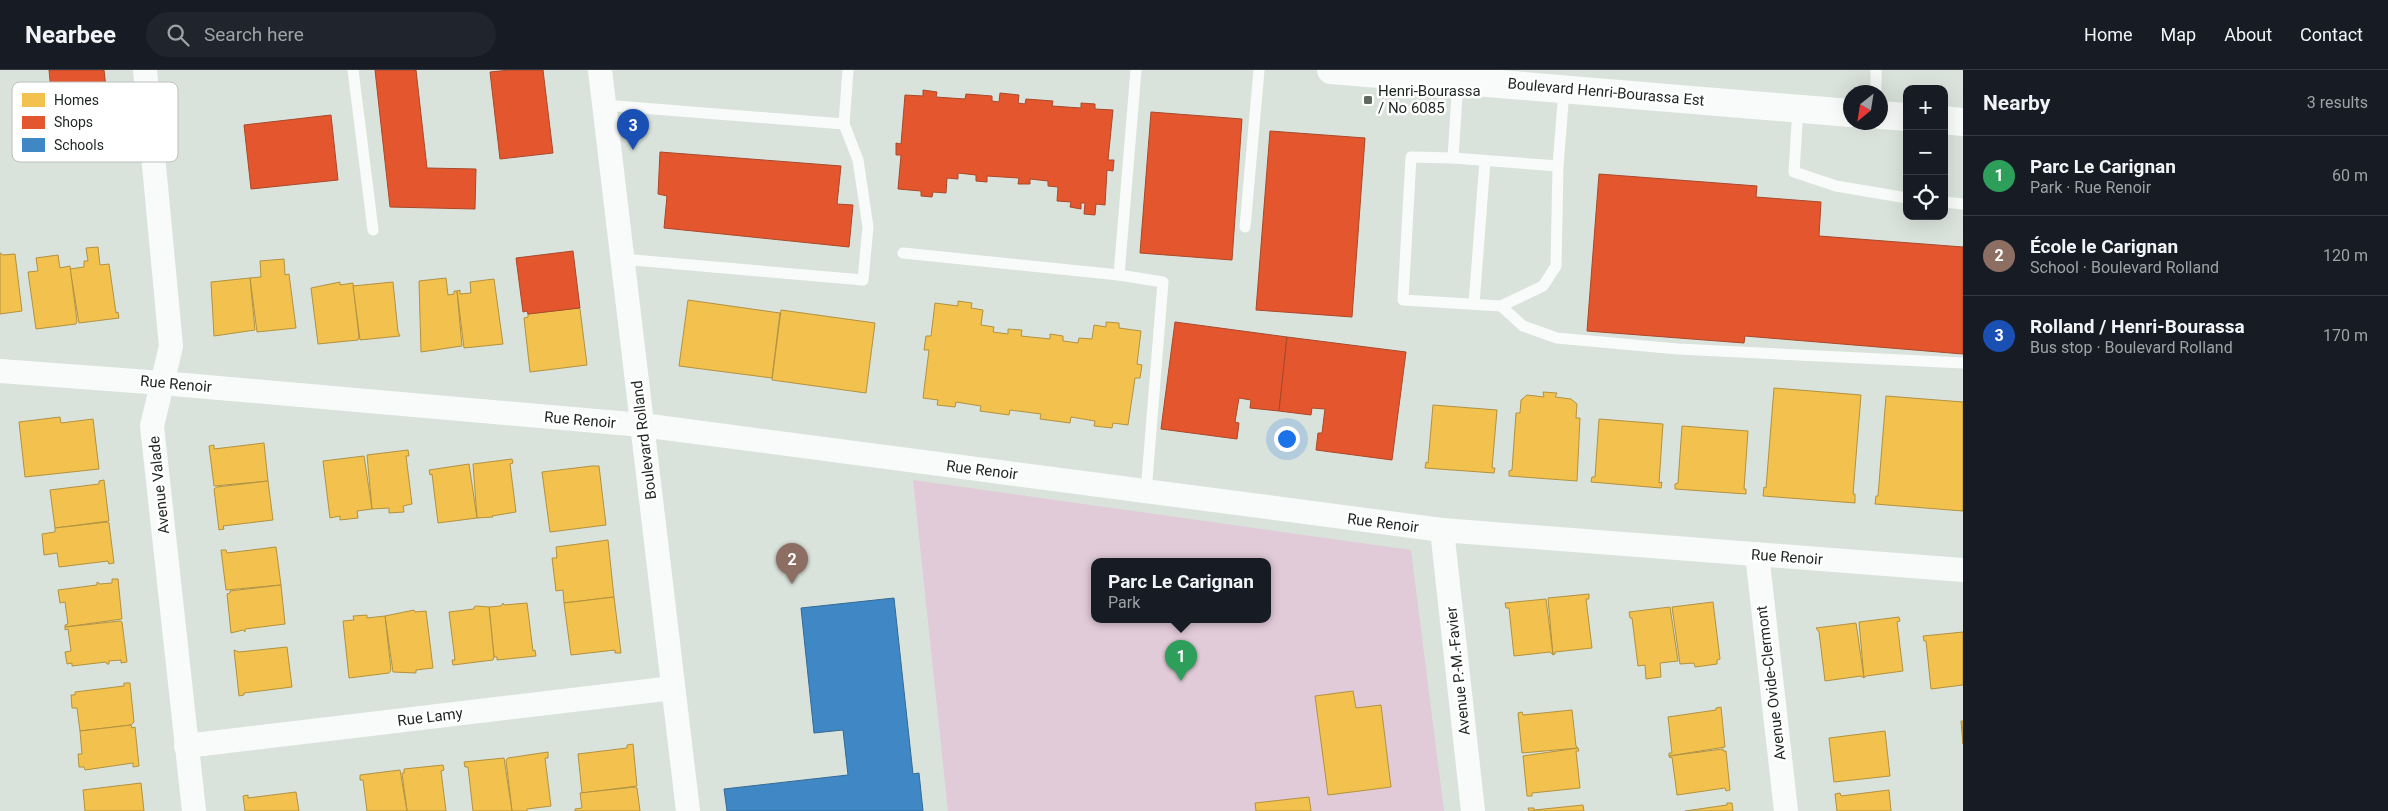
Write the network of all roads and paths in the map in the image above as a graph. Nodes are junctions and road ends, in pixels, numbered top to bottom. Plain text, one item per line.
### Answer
1 (353, 70) edge
2 (600, 70) edge
3 (848, 70) edge
4 (1136, 70) edge
5 (1259, 70) edge
6 (1331, 70) edge
7 (1876, 70) edge
8 (1458, 75) edge
9 (1876, 85) edge
10 (1564, 89) junction
11 (604, 105) junction
12 (1798, 108) junction
13 (1843, 112) edge
14 (1888, 116) edge
15 (1903, 117) edge
16 (1948, 120) edge
17 (1963, 122) edge
18 (844, 124) junction
19 (1453, 158) junction
20 (1485, 161) junction
21 (153, 162) edge
22 (1558, 166) junction
23 (1903, 197) edge
24 (1948, 202) edge
25 (1963, 204) edge
26 (1245, 227) dead end
27 (373, 230) dead end
28 (903, 253) dead end
29 (622, 259) junction
30 (1119, 275) junction
31 (1474, 304) junction
32 (1501, 306) junction
33 (1963, 362) edge
34 (0, 371) edge
35 (162, 383) junction
36 (642, 425) junction
37 (1146, 492) junction
38 (1442, 530) junction
39 (1756, 554) junction
40 (1963, 570) edge
41 (674, 688) junction
42 (186, 746) junction
43 (194, 811) edge
44 (688, 811) edge
45 (1473, 811) edge
46 (1786, 811) edge

1 - 27 lane
2 - 11 street, Boulevard Rolland
3 - 18 lane
4 - 30 lane
5 - 26 lane
6 - 8 main road, Boulevard Henri-Bourassa Est
7 - 9 lane
8 - 10 main road, Boulevard Henri-Bourassa Est
8 - 19 lane
10 - 12 main road, Boulevard Henri-Bourassa Est
10 - 22 lane
11 - 18 lane
11 - 29 street, Boulevard Rolland
12 - 13 main road, Boulevard Henri-Bourassa Est
12 - 23 lane
14 - 15 main road
16 - 17 main road
18 - 29 lane
19 - 20 lane
19 - 31 lane
20 - 22 lane
20 - 31 lane
21 - 35 street, Avenue Valade
22 - 32 lane
24 - 25 lane
28 - 30 lane
29 - 36 street, Boulevard Rolland
30 - 37 lane
31 - 32 lane
32 - 33 lane
34 - 35 street, Rue Renoir
35 - 36 street, Rue Renoir
35 - 42 street, Avenue Valade
36 - 37 street, Rue Renoir
36 - 41 street, Boulevard Rolland
37 - 38 street, Rue Renoir
38 - 39 street, Rue Renoir
38 - 45 street, Avenue P.-M.-Favier
39 - 40 street, Rue Renoir
39 - 46 street, Avenue Ovide-Clermont
41 - 42 street, Rue Lamy
41 - 44 street, Boulevard Rolland
42 - 43 street, Avenue Valade

